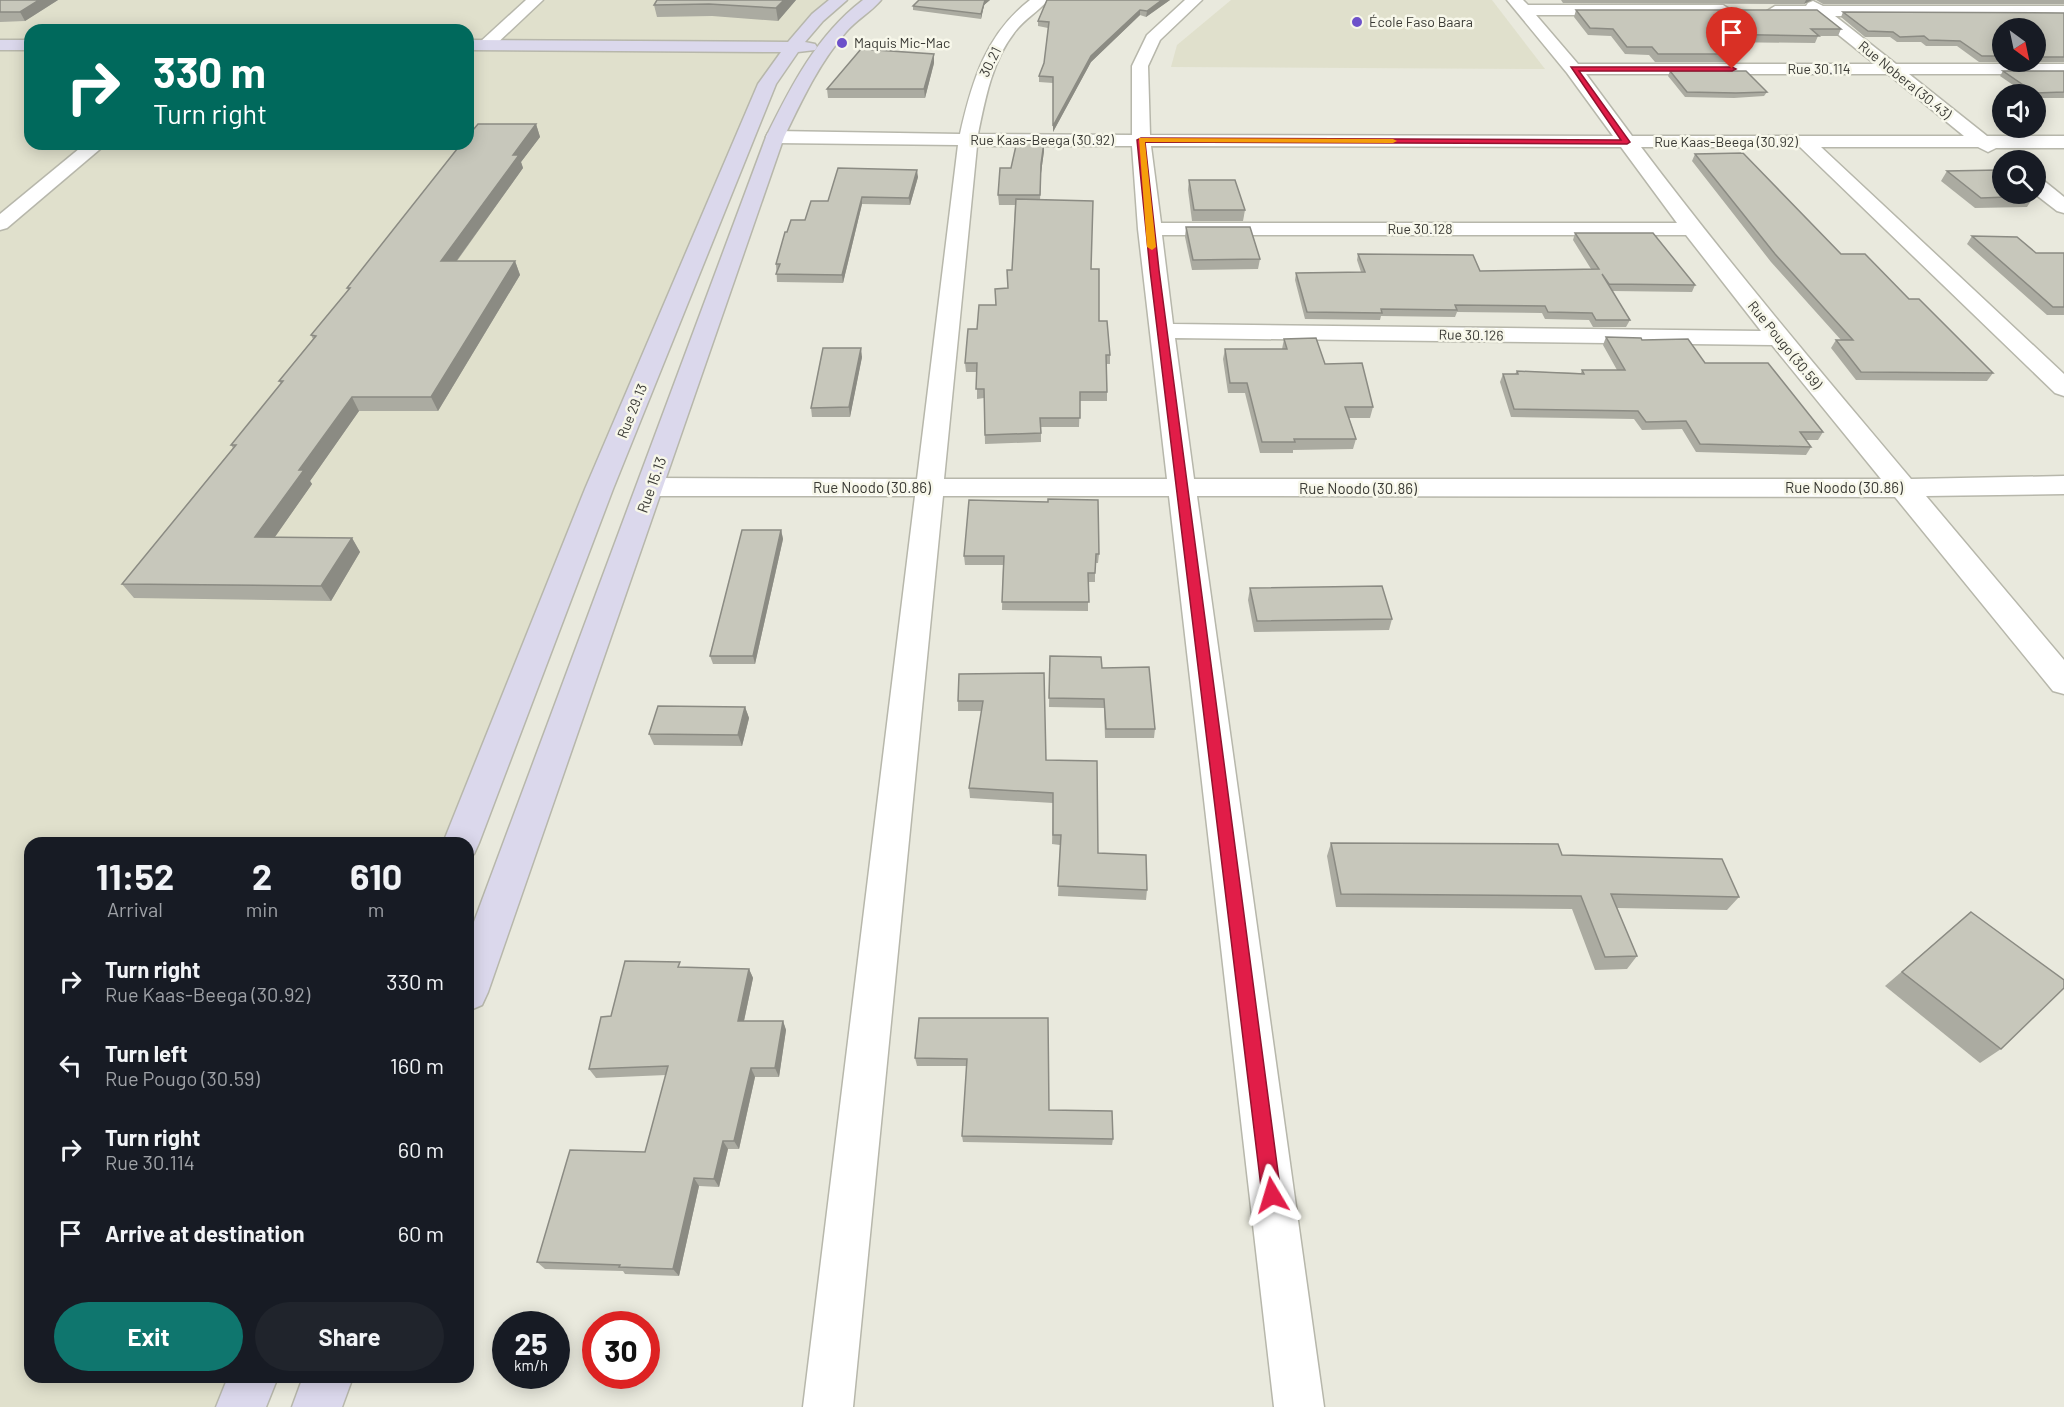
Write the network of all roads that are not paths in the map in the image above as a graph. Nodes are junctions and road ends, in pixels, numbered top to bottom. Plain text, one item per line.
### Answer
1 (535, 0) edge
2 (839, 0) edge
3 (873, 0) edge
4 (1040, 0) edge
5 (1194, 0) edge
6 (1519, 5) edge
7 (1812, 5) edge
8 (1736, 10) edge
9 (1760, 10) edge
10 (2064, 11) edge
11 (0, 45) edge
12 (24, 45) edge
13 (474, 45) edge
14 (486, 45) junction
15 (793, 47) junction
16 (826, 48) junction
17 (1574, 69) junction
18 (1891, 69) junction
19 (2064, 69) edge
20 (775, 137) junction
21 (968, 140) junction
22 (1141, 140) junction
23 (1627, 142) junction
24 (1805, 142) junction
25 (1982, 142) junction
26 (2064, 142) edge
27 (90, 150) edge
28 (1993, 150) edge
29 (2046, 192) edge
30 (2064, 207) edge
31 (0, 224) edge
32 (1149, 229) junction
33 (1692, 229) junction
34 (1162, 331) junction
35 (1779, 338) junction
36 (2064, 388) edge
37 (2064, 485) edge
38 (651, 487) junction
39 (929, 489) junction
40 (1182, 489) junction
41 (1904, 489) junction
42 (2064, 682) edge
43 (463, 837) edge
44 (474, 975) edge
45 (251, 1383) edge
46 (326, 1383) edge
47 (241, 1407) edge
48 (317, 1407) edge
49 (828, 1407) edge
50 (1299, 1407) edge

1 - 14 street
2 - 15 main road, Rue 29.13
3 - 16 main road, Rue 15.13
4 - 21 street, 30.21 / 30.21
5 - 22 street
6 - 8 street
6 - 17 street, Rue Pougo (30.59)
7 - 9 street
7 - 10 street
7 - 18 street, Rue Nobera (30.43)
11 - 12 main road
13 - 14 main road
14 - 15 main road
15 - 16 main road
15 - 43 main road, Rue 29.13
16 - 20 main road, Rue 15.13
17 - 18 street, Rue 30.114
17 - 23 street, Rue Pougo (30.59)
18 - 19 street, Rue 30.114
18 - 25 street, Rue Nobera (30.43)
20 - 21 street, Rue Kaas-Beega (30.92)
20 - 38 main road, Rue 15.13
21 - 22 street, Rue Kaas-Beega (30.92)
21 - 39 street, 30.21
22 - 23 street, Rue Kaas-Beega (30.92)
22 - 32 street
23 - 24 street, Rue Kaas-Beega (30.92)
23 - 33 street, Rue Pougo (30.59)
24 - 25 street, Rue Kaas-Beega (30.92)
24 - 36 street
25 - 26 street, Rue Kaas-Beega (30.92)
25 - 28 street, Rue Nobera (30.43)
27 - 31 street
29 - 30 street
32 - 33 street, Rue 30.128
32 - 34 street
33 - 35 street, Rue Pougo (30.59)
34 - 35 street, Rue 30.126
34 - 40 street
35 - 41 street, Rue Pougo (30.59)
37 - 41 street, Rue Noodo (30.86)
38 - 39 street, Rue Noodo (30.86)
38 - 44 main road, Rue 15.13
39 - 40 street, Rue Noodo (30.86)
39 - 49 street, 30.21
40 - 41 street, Rue Noodo (30.86)
40 - 50 street
41 - 42 street, Rue Pougo (30.59)
45 - 47 main road
46 - 48 main road

